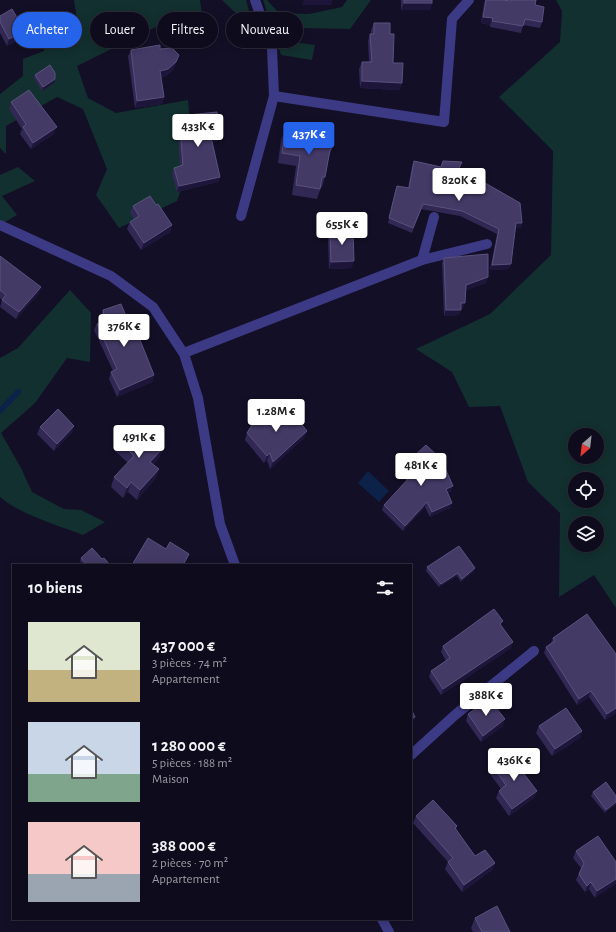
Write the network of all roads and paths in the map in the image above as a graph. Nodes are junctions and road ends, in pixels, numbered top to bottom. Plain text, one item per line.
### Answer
1 (255, 0) edge
2 (469, 0) edge
3 (274, 96) junction
4 (241, 216) dead end
5 (434, 217) dead end
6 (0, 225) edge
7 (487, 244) dead end
8 (422, 260) junction
9 (184, 353) junction
10 (235, 564) edge
11 (534, 651) dead end
12 (412, 754) edge
13 (383, 920) edge
14 (389, 932) edge

1 - 3 street
2 - 3 street
3 - 4 street
5 - 8 street
6 - 9 street
7 - 8 street
8 - 9 street
9 - 10 street
11 - 12 street
13 - 14 street

